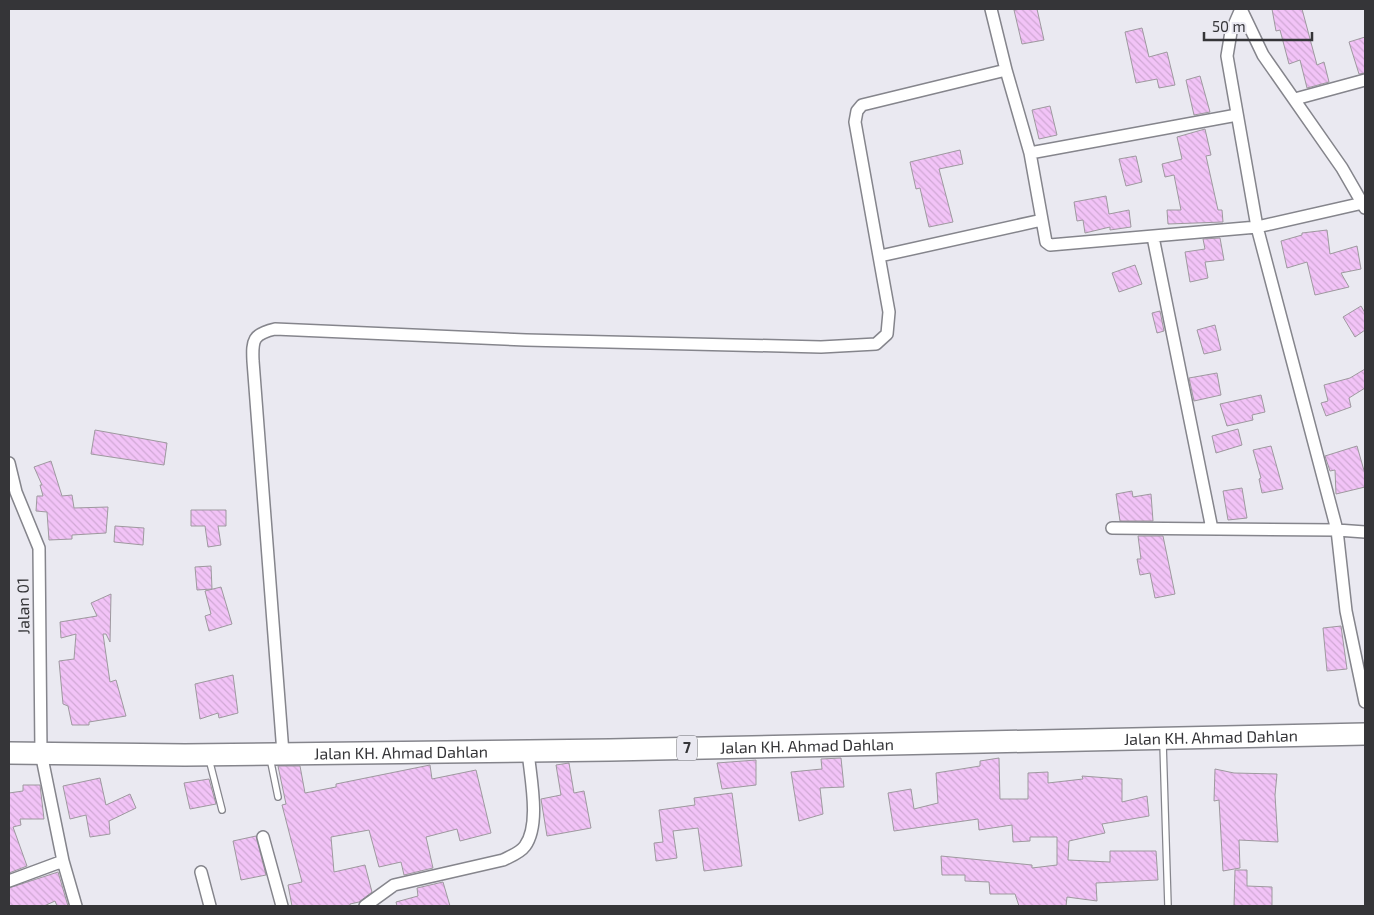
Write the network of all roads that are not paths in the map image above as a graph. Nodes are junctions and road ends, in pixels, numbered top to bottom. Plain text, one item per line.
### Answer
1 (991, 9) edge
2 (1241, 9) edge
3 (1006, 70) junction
4 (1365, 80) edge
5 (1295, 99) junction
6 (1238, 115) junction
7 (1030, 153) junction
8 (1364, 206) edge
9 (1042, 220) junction
10 (1257, 227) junction
11 (1153, 237) junction
12 (880, 256) junction
13 (9, 463) edge
14 (1112, 528) dead end
15 (1212, 529) junction
16 (1337, 530) junction
17 (1365, 532) edge
18 (1365, 702) edge
19 (1365, 734) edge
20 (1163, 738) junction
21 (528, 751) junction
22 (9, 753) edge
23 (40, 753) junction
24 (276, 753) junction
25 (208, 754) junction
26 (278, 797) dead end
27 (222, 810) dead end
28 (263, 836) dead end
29 (63, 862) junction
30 (201, 872) dead end
31 (9, 881) edge
32 (76, 906) edge
33 (210, 906) edge
34 (282, 906) edge
35 (365, 906) edge
36 (1168, 906) edge

1 - 3 street
2 - 5 street
2 - 6 street
3 - 7 street
3 - 12 street
4 - 5 street
5 - 8 street
6 - 7 street
6 - 10 street
7 - 9 street
8 - 10 street
9 - 11 street
9 - 12 street
10 - 11 street
10 - 16 street
11 - 15 street
12 - 24 street
13 - 23 street, Jalan 01
14 - 15 street
15 - 16 street
16 - 17 street
16 - 18 street
19 - 20 highway, Jalan KH. Ahmad Dahlan / 7
20 - 21 highway, Jalan KH. Ahmad Dahlan / 7
20 - 36 lane
21 - 24 highway, Jalan KH. Ahmad Dahlan / 7
21 - 35 street
22 - 23 highway, Jalan KH. Ahmad Dahlan / 7
23 - 25 highway, Jalan KH. Ahmad Dahlan / 7
23 - 29 street, Jalan 01
24 - 25 highway, Jalan KH. Ahmad Dahlan / 7
24 - 26 lane
25 - 27 lane
28 - 34 street
29 - 31 street
29 - 32 street, Jalan 01
30 - 33 street

